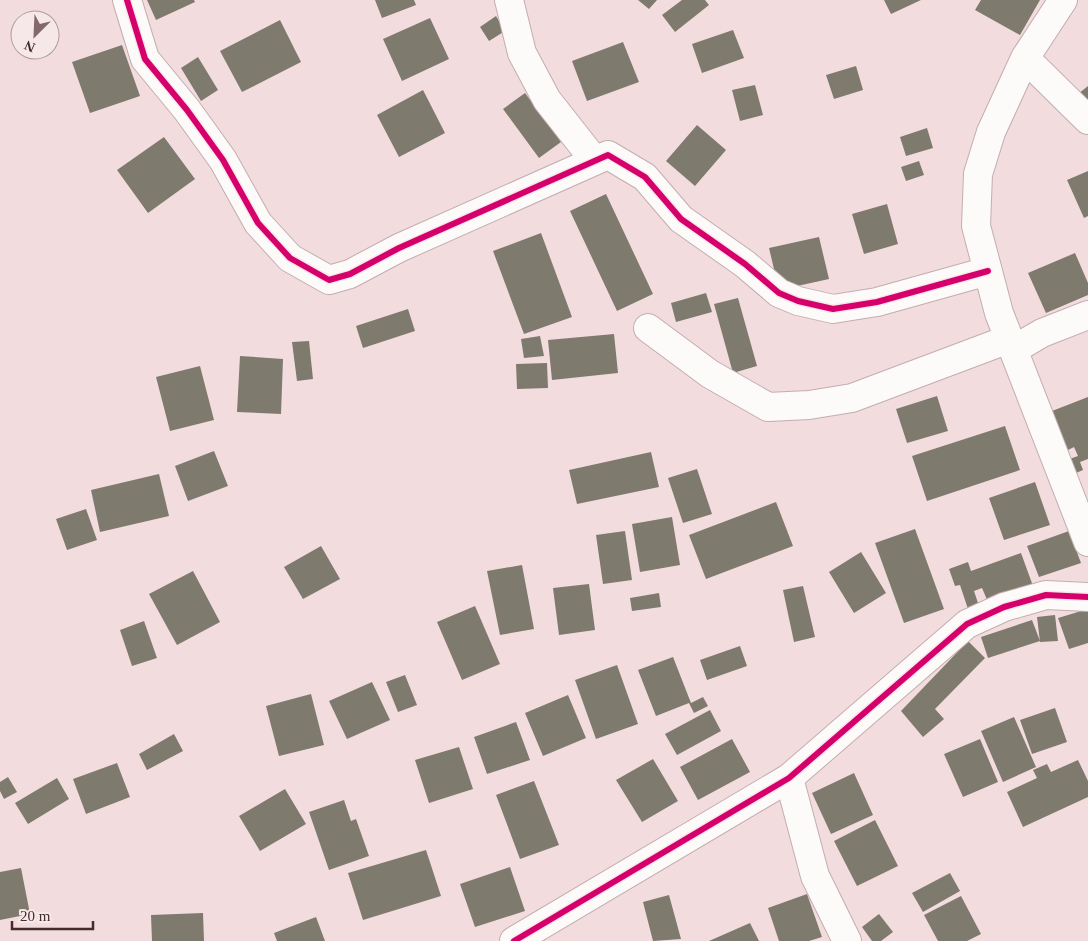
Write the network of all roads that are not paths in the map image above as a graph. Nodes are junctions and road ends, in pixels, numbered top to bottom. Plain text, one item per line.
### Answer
1 (127, 0) edge
2 (509, 0) edge
3 (1063, 0) edge
4 (1025, 58) junction
5 (1088, 120) edge
6 (596, 161) junction
7 (988, 271) junction
8 (1088, 316) edge
9 (648, 328) dead end
10 (1011, 345) junction
11 (1088, 542) edge
12 (1088, 597) edge
13 (789, 778) junction
14 (514, 941) edge
15 (847, 941) edge

1 - 6 street
2 - 6 street
3 - 4 street
4 - 5 street
4 - 7 street
6 - 7 street
7 - 10 street
8 - 10 street
9 - 10 street
10 - 11 street
12 - 13 street
13 - 14 street
13 - 15 street

